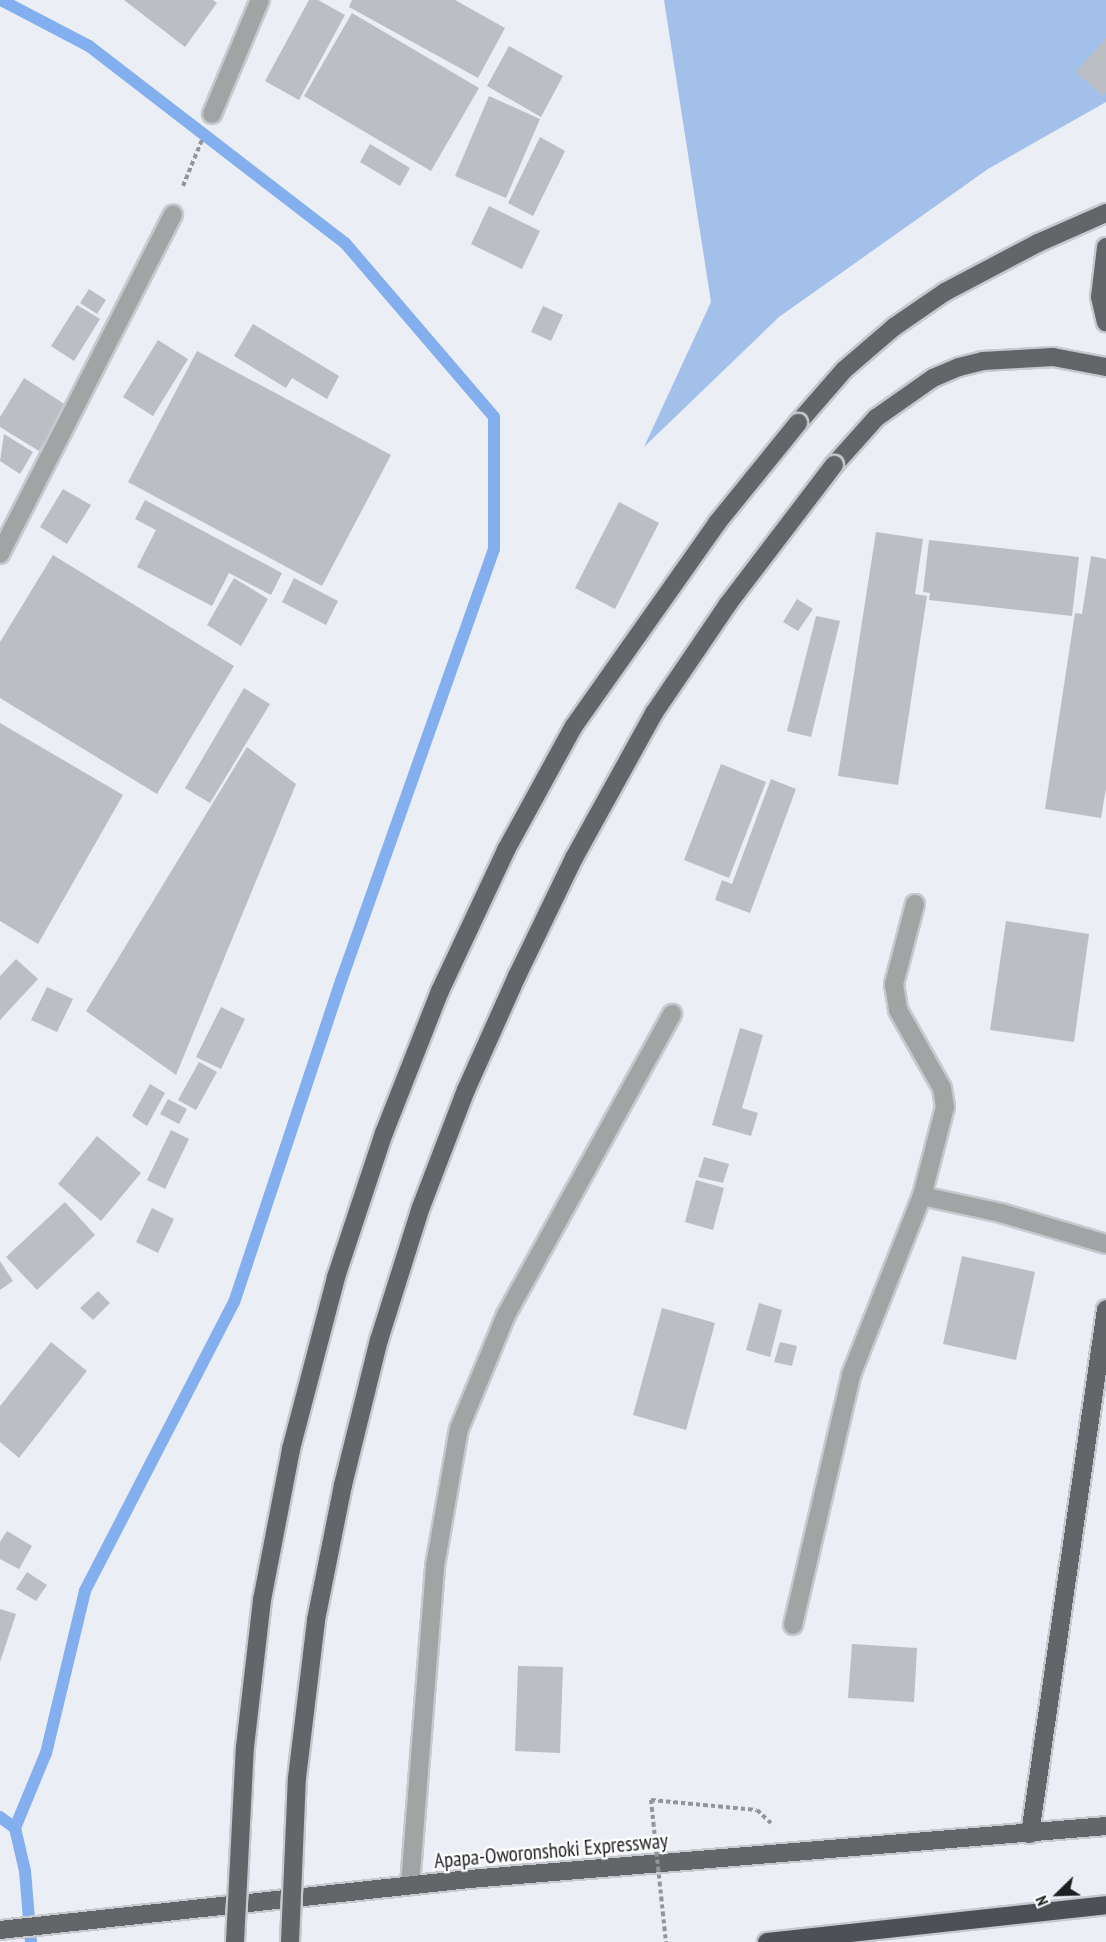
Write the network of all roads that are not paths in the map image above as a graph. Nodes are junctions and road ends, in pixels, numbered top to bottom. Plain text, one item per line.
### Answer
1 (260, 0) edge
2 (212, 114) road end
3 (1106, 213) edge
4 (173, 214) dead end
5 (1106, 246) edge
6 (1106, 322) edge
7 (1106, 367) edge
8 (0, 554) edge
9 (915, 904) dead end
10 (672, 1014) dead end
11 (921, 1196) junction
12 (1106, 1244) edge
13 (1106, 1309) edge
14 (793, 1625) dead end
15 (1106, 1825) edge
16 (1030, 1834) junction
17 (410, 1885) junction
18 (1106, 1905) edge
19 (0, 1930) edge
20 (235, 1942) edge
21 (290, 1942) edge
22 (767, 1942) edge

1 - 2 street
3 - 20 main road, bridge
4 - 8 street
5 - 6 main road
7 - 21 main road, bridge
9 - 11 street
10 - 17 street
11 - 12 street
11 - 14 street
13 - 16 main road
15 - 16 main road, Apapa-Oworonshoki Expressway
16 - 17 main road, Apapa-Oworonshoki Expressway
17 - 19 main road, Apapa-Oworonshoki Expressway
18 - 22 highway

